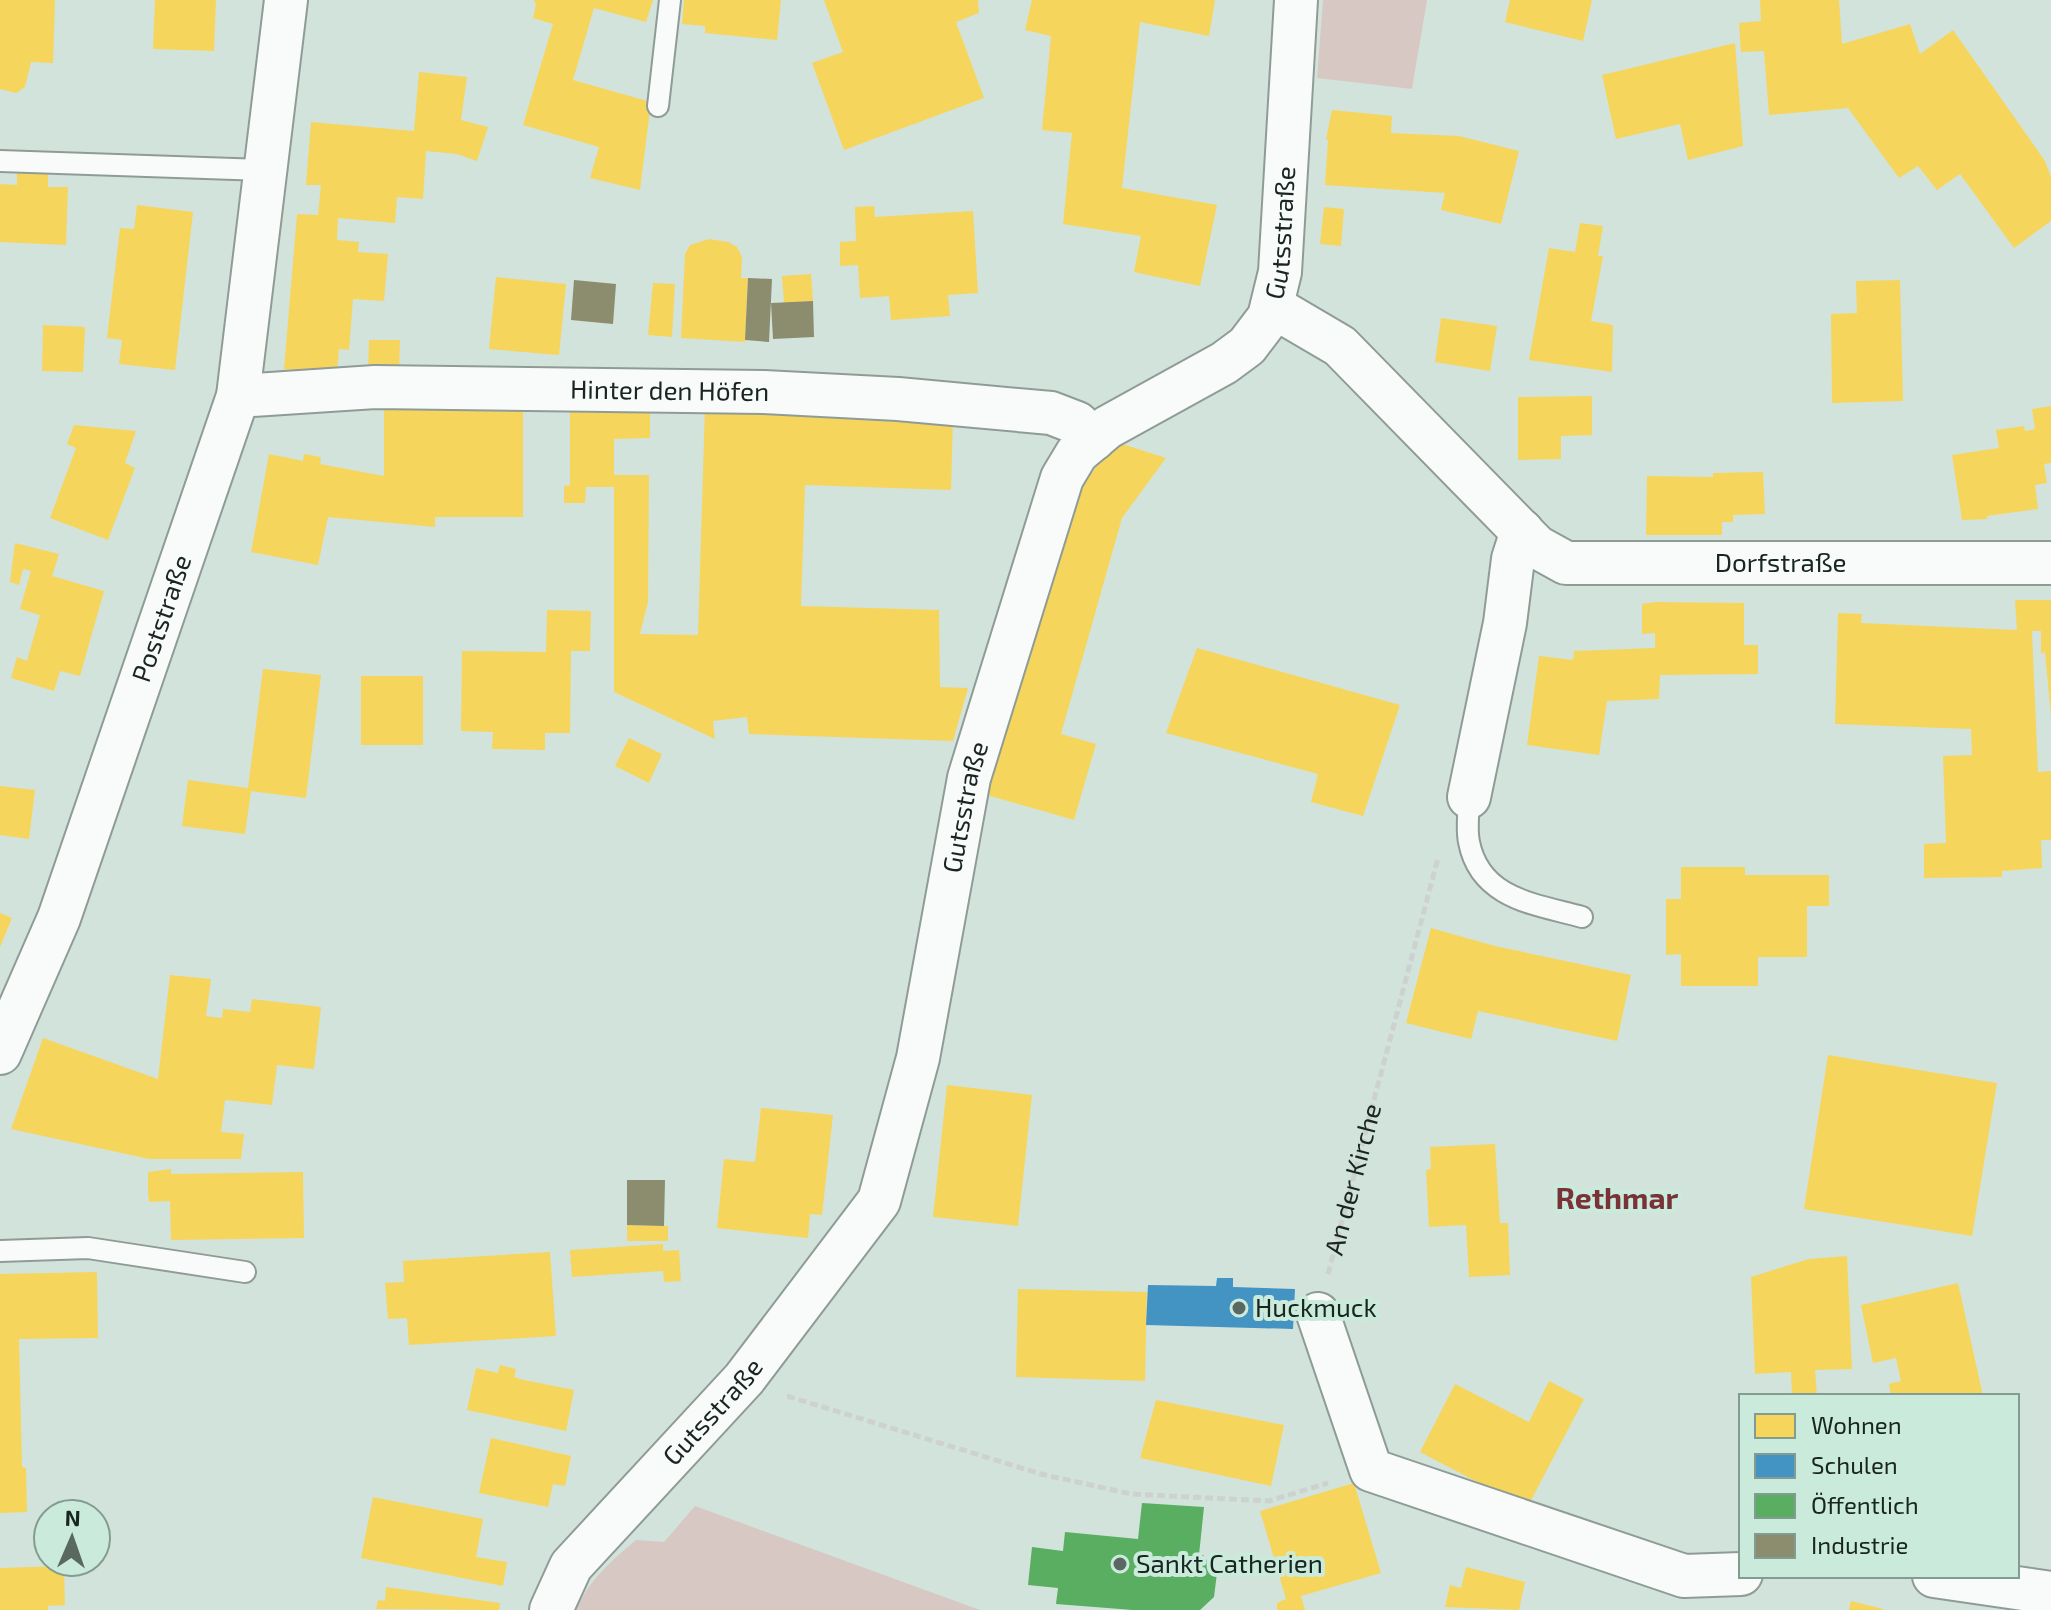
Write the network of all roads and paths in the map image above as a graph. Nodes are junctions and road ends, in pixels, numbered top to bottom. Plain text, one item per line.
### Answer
1 (286, 0) edge
2 (670, 0) edge
3 (1296, 0) edge
4 (658, 106) dead end
5 (0, 161) edge
6 (264, 170) junction
7 (1272, 306) junction
8 (238, 396) junction
9 (1094, 439) junction
10 (1522, 531) junction
11 (2051, 563) edge
12 (1469, 797) junction
13 (1582, 917) dead end
14 (0, 1053) edge
15 (0, 1251) edge
16 (245, 1272) dead end
17 (1318, 1314) joint
18 (744, 1379) junction
19 (1371, 1470) junction
20 (1739, 1574) edge
21 (1948, 1578) edge
22 (2051, 1593) edge
23 (551, 1610) edge

1 - 6 street, Poststraße
2 - 4 lane
3 - 7 street, Gutsstraße
5 - 6 lane
6 - 8 street, Poststraße
7 - 9 street, Gutsstraße
7 - 10 street, Dorfstraße
8 - 9 street, Hinter den Höfen
8 - 14 street, Poststraße
9 - 18 street, Gutsstraße
10 - 11 street, Dorfstraße
10 - 12 street
12 - 13 lane
12 - 17 path, An der Kirche
15 - 16 lane
17 - 19 street
18 - 19 path
18 - 23 street, Gutsstraße
19 - 20 street
21 - 22 street

